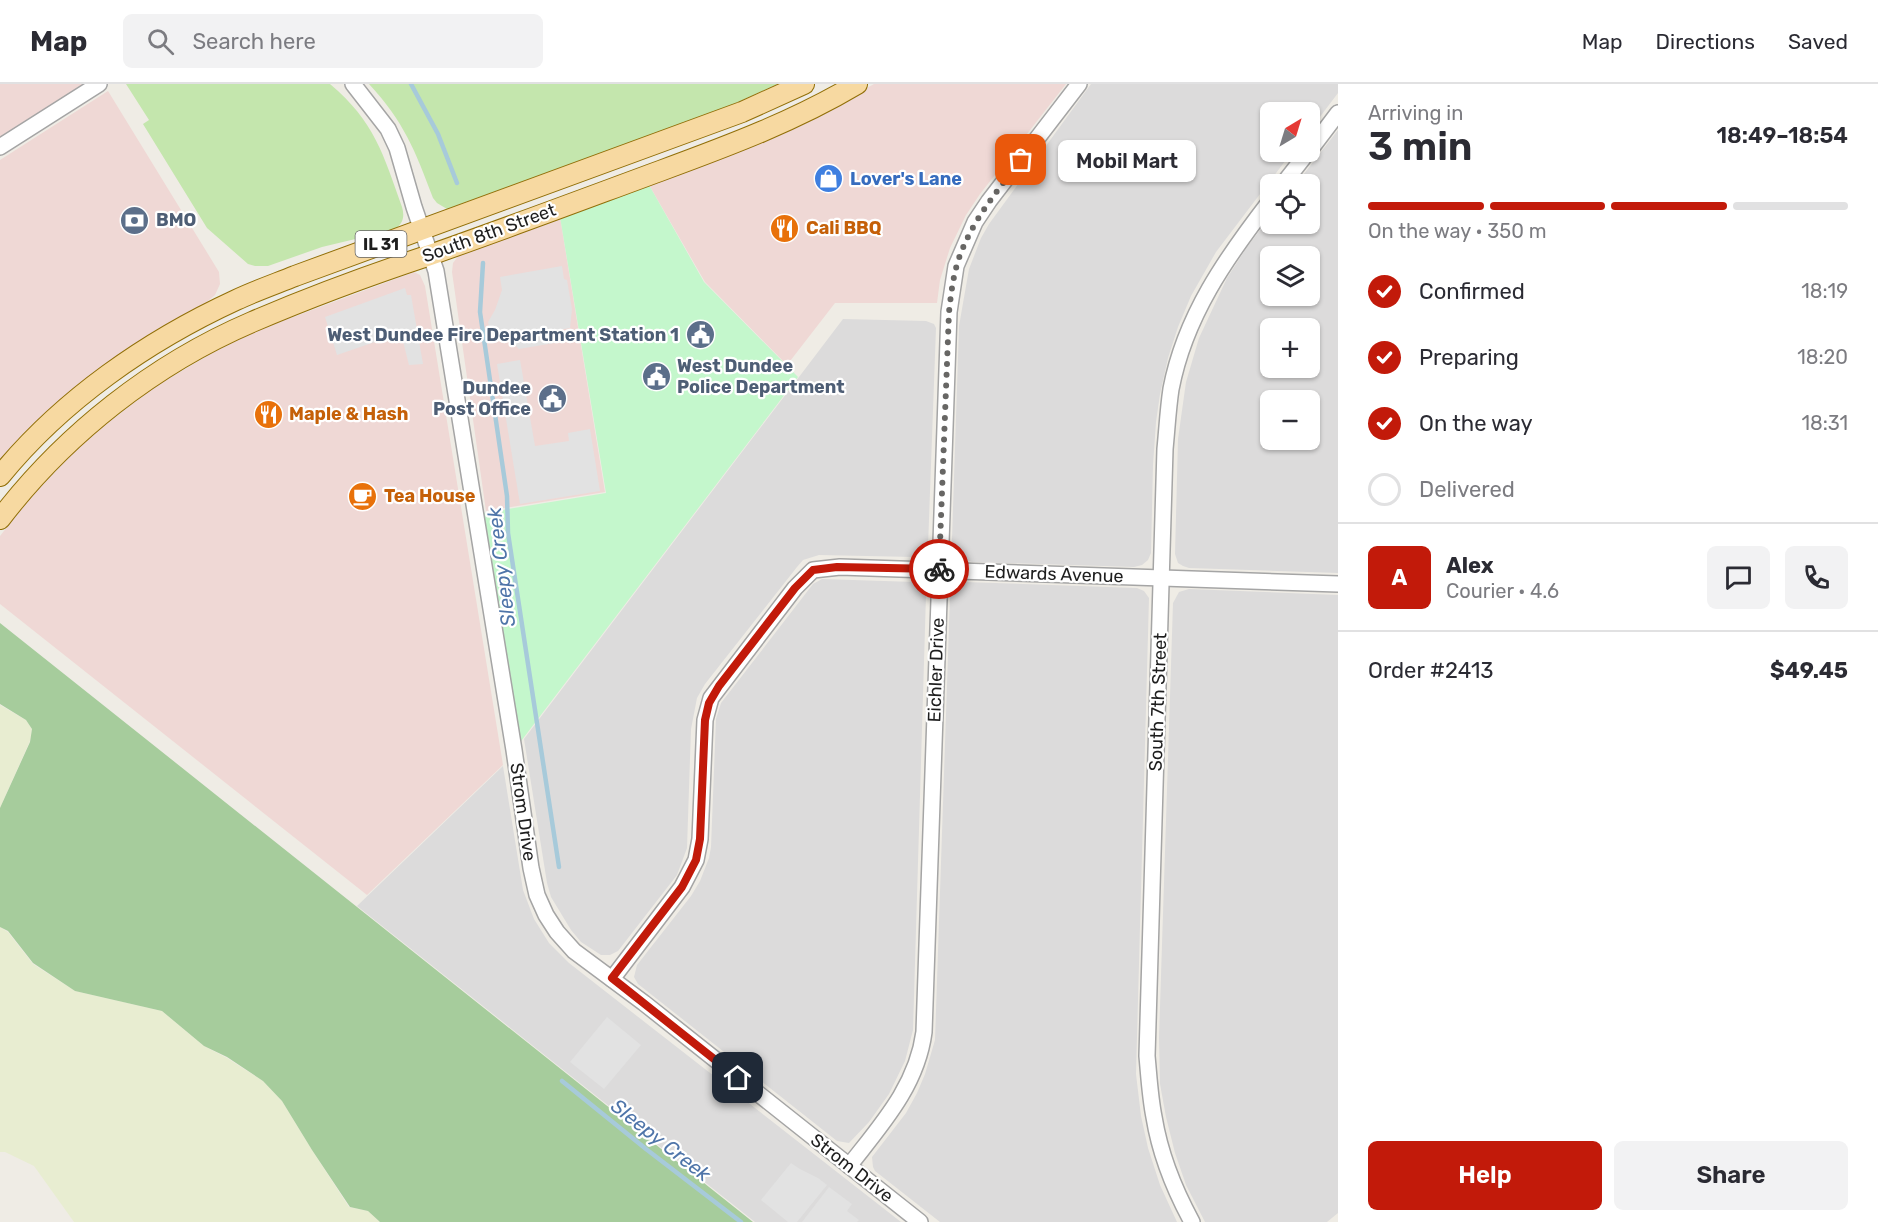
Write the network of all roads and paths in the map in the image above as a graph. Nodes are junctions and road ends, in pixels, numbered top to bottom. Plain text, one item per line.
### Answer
1 (99, 84) edge
2 (353, 84) edge
3 (804, 84) edge
4 (856, 84) edge
5 (1079, 84) edge
6 (1338, 113) edge
7 (1320, 137) edge
8 (0, 147) edge
9 (1300, 162) edge
10 (1291, 174) edge
11 (1260, 214) edge
12 (422, 230) junction
13 (430, 255) junction
14 (0, 476) edge
15 (0, 519) edge
16 (939, 570) junction
17 (1162, 578) junction
18 (1338, 584) edge
19 (612, 978) junction
20 (849, 1166) junction
21 (920, 1222) edge
22 (1192, 1222) edge

1 - 8 street
2 - 12 street, Strom Drive
3 - 12 main road, South 8th Street / IL 31
4 - 13 main road, South 8th Street
5 - 16 street, Eichler Drive
6 - 7 street
9 - 10 street
11 - 17 street, South 7th Street
12 - 13 street, Strom Drive
12 - 14 main road, South 8th Street / IL 31
13 - 15 main road, South 8th Street
13 - 19 street, Strom Drive
16 - 17 street, Edwards Avenue
16 - 19 street, Edwards Avenue
16 - 20 street, Eichler Drive
17 - 18 street, Edwards Avenue
17 - 22 street, South 7th Street
19 - 20 street, Strom Drive
20 - 21 street, Strom Drive

